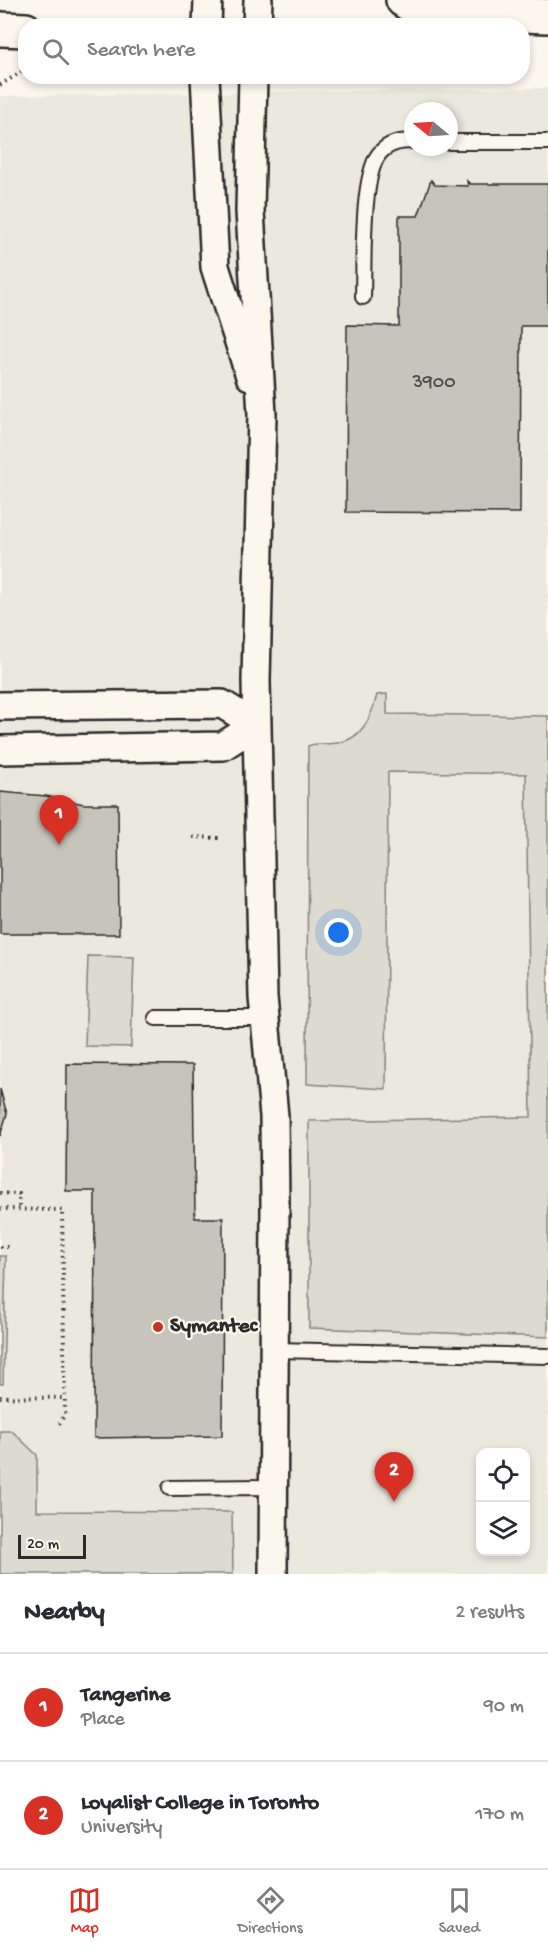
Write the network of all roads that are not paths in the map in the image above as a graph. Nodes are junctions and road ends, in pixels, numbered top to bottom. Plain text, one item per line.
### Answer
1 (208, 0) edge
2 (258, 0) edge
3 (407, 12) edge
4 (548, 16) edge
5 (207, 18) edge
6 (257, 18) edge
7 (0, 29) edge
8 (18, 30) edge
9 (206, 84) edge
10 (253, 84) edge
11 (404, 142) edge
12 (458, 142) edge
13 (548, 142) edge
14 (363, 297) dead end
15 (262, 414) junction
16 (0, 706) edge
17 (256, 725) junction
18 (0, 750) edge
19 (156, 1018) dead end
20 (266, 1018) junction
21 (274, 1350) junction
22 (548, 1356) edge
23 (272, 1486) junction
24 (170, 1488) dead end
25 (273, 1574) edge

1 - 5 street
2 - 6 street
3 - 4 main road
7 - 8 main road
9 - 15 street
10 - 15 street
11 - 14 lane
12 - 13 lane
15 - 17 street
16 - 17 street
17 - 18 street
17 - 20 street
19 - 20 lane
20 - 21 street
21 - 22 lane
21 - 23 street
23 - 24 lane
23 - 25 street

